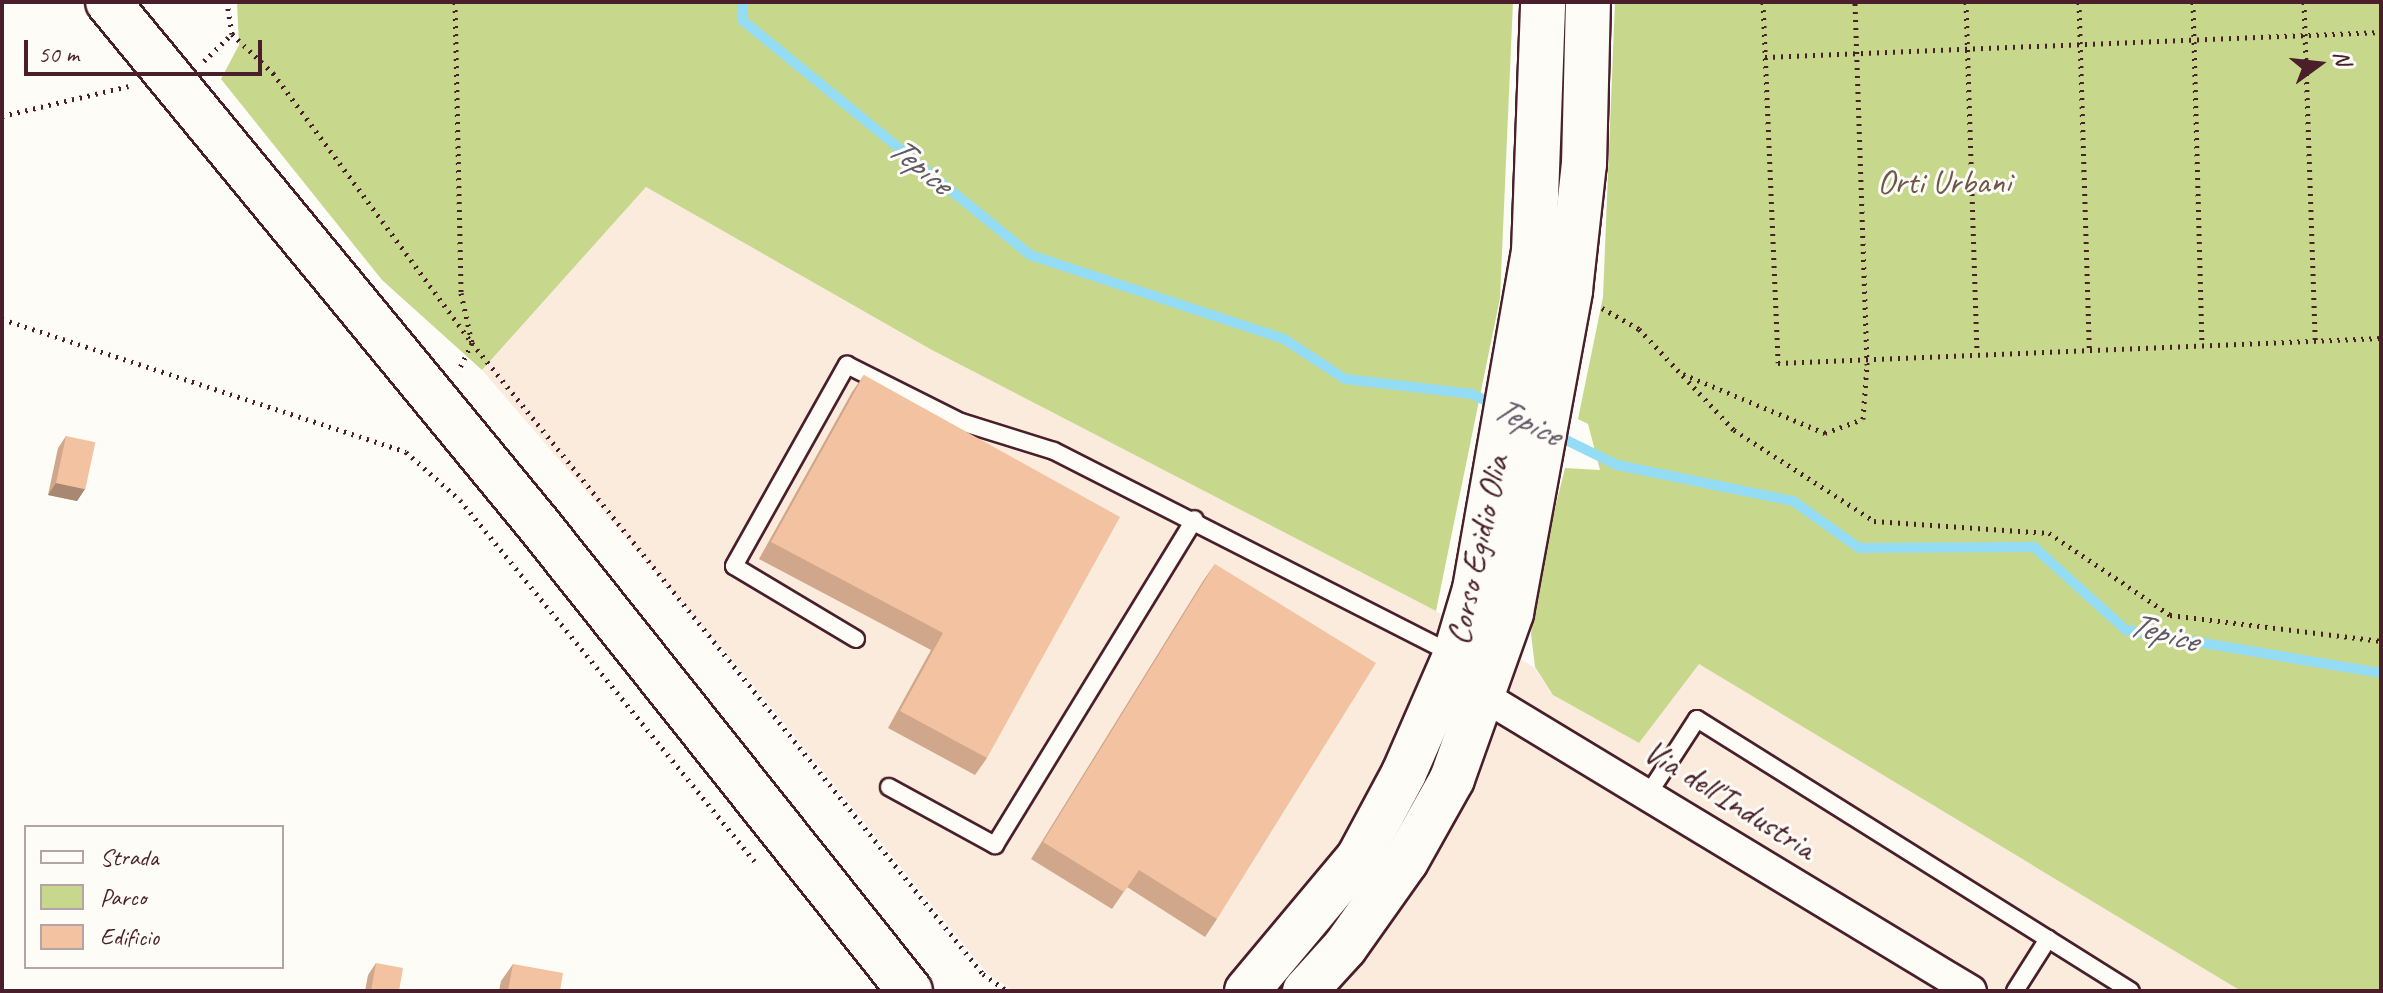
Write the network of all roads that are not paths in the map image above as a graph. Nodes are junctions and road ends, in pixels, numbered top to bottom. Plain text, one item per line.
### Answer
1 (108, 2) edge
2 (1543, 2) edge
3 (1588, 2) edge
4 (1195, 519) junction
5 (856, 639) dead end
6 (1462, 675) junction
7 (889, 787) dead end
8 (1649, 793) junction
9 (2048, 939) junction
10 (911, 984) edge
11 (1247, 991) edge
12 (1305, 991) edge
13 (1971, 991) edge
14 (2015, 991) edge
15 (2131, 991) edge

1 - 10 street
2 - 6 street, Corso Egidio Olia
3 - 6 street, Corso Egidio Olia
4 - 5 lane
4 - 6 lane
4 - 7 lane
6 - 8 street, Via dell'Industria
6 - 11 street, Corso Egidio Olia
6 - 12 street, Corso Egidio Olia
8 - 9 lane
8 - 13 street, Via dell'Industria
9 - 14 lane
9 - 15 lane

